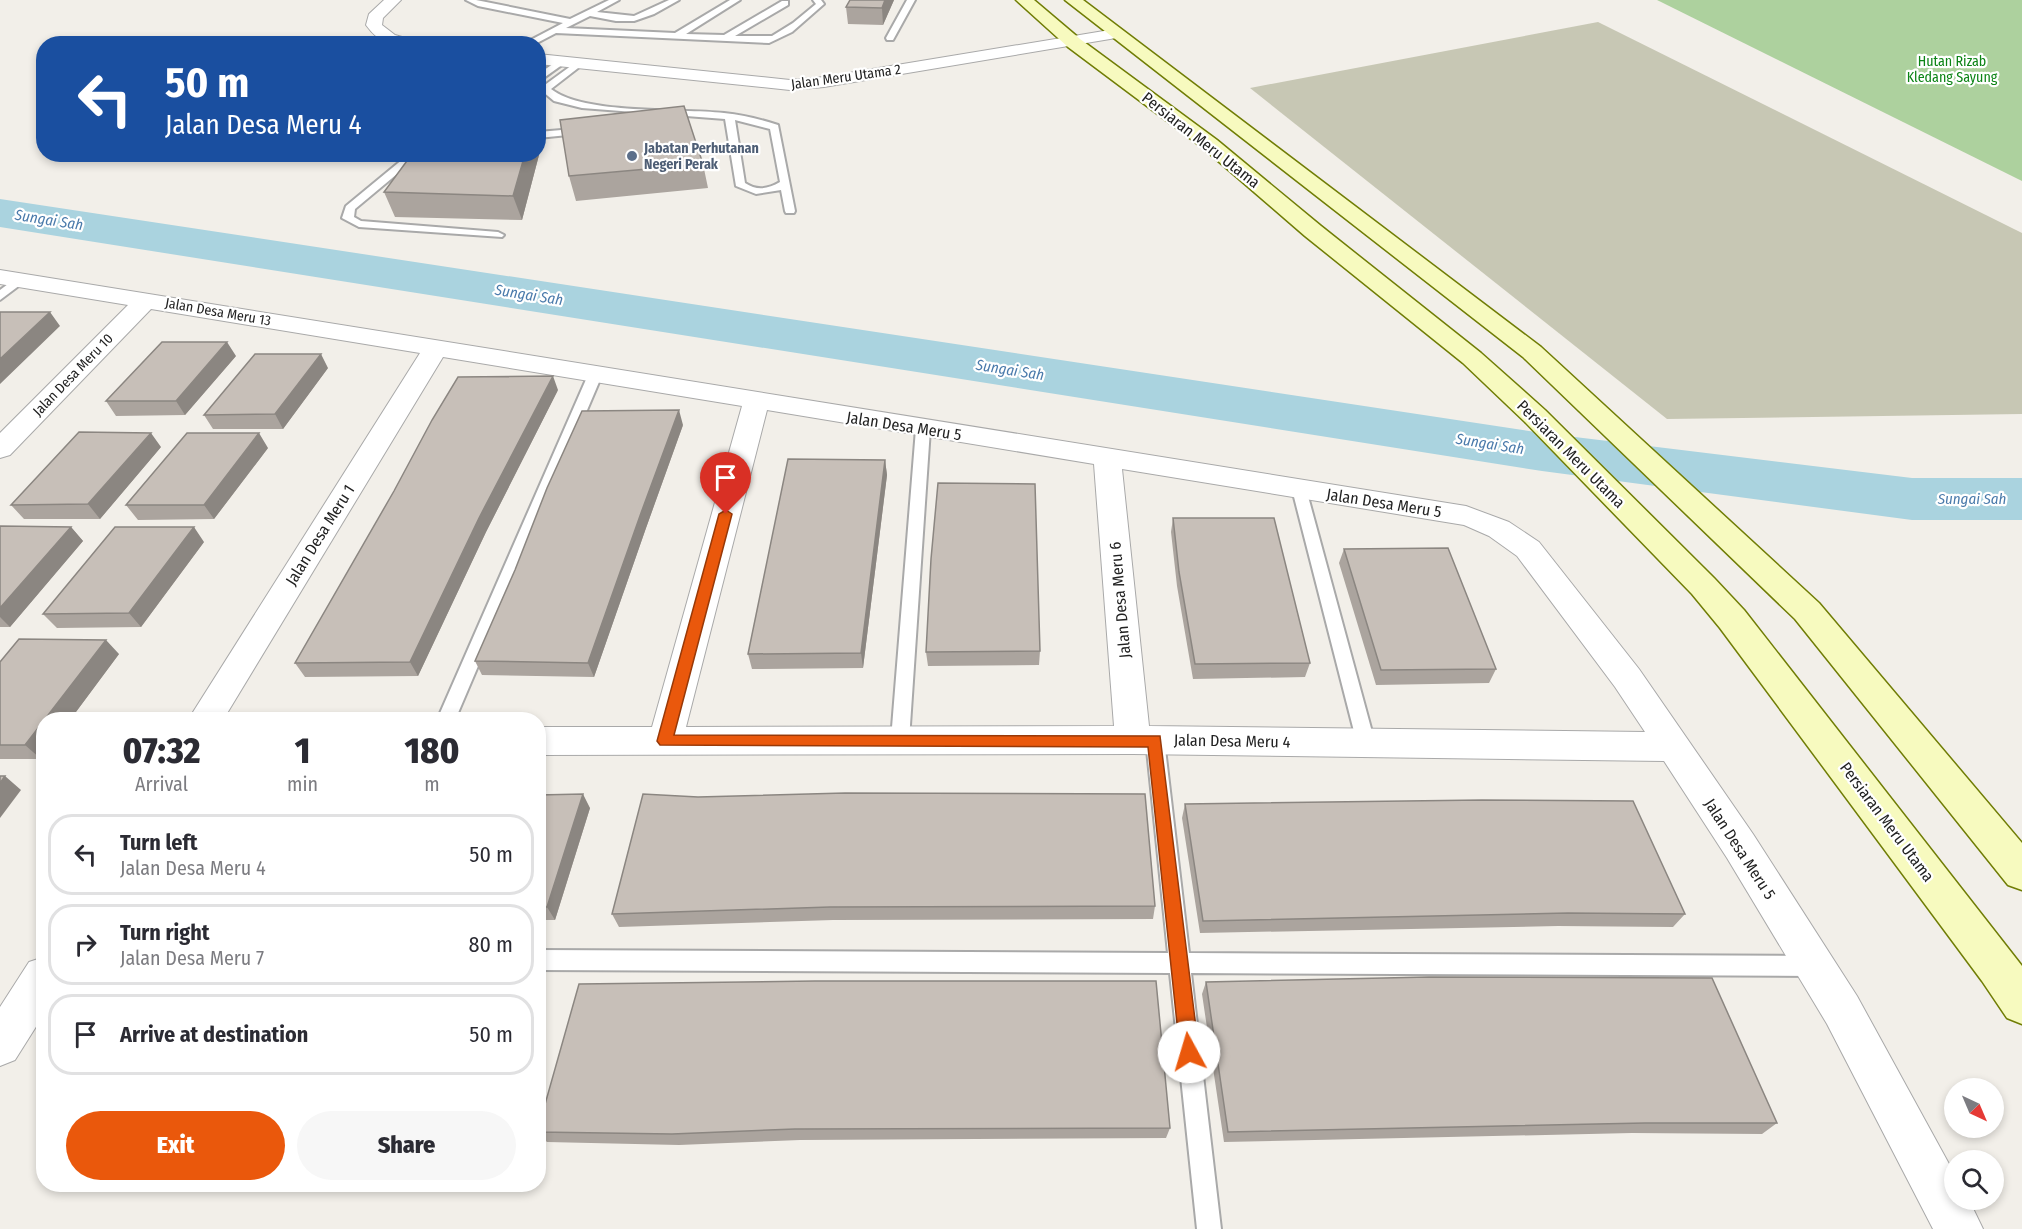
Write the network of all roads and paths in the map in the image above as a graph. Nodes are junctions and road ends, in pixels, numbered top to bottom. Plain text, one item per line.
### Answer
1 (393, 0) edge
2 (470, 0) edge
3 (675, 0) edge
4 (736, 0) edge
5 (818, 0) edge
6 (911, 0) edge
7 (1024, 0) edge
8 (1072, 0) edge
9 (593, 1) edge
10 (612, 1) edge
11 (793, 7) edge
12 (590, 13) junction
13 (573, 22) junction
14 (556, 30) junction
15 (1116, 34) junction
16 (677, 35) junction
17 (385, 36) edge
18 (544, 36) edge
19 (725, 38) junction
20 (890, 38) dead end
21 (1074, 43) junction
22 (546, 60) edge
23 (571, 62) junction
24 (546, 75) edge
25 (546, 88) edge
26 (546, 91) edge
27 (546, 101) edge
28 (562, 103) junction
29 (701, 115) junction
30 (730, 117) junction
31 (664, 124) edge
32 (594, 130) edge
33 (546, 134) edge
34 (1255, 139) junction
35 (1210, 144) junction
36 (406, 162) edge
37 (784, 183) junction
38 (790, 211) dead end
39 (498, 235) dead end
40 (10, 278) edge
41 (0, 296) edge
42 (146, 300) junction
43 (435, 349) junction
44 (595, 375) junction
45 (756, 401) junction
46 (923, 429) junction
47 (0, 449) edge
48 (1107, 459) junction
49 (1299, 489) junction
50 (210, 712) edge
51 (449, 712) edge
52 (900, 740) junction
53 (1144, 740) junction
54 (546, 741) edge
55 (665, 741) junction
56 (1366, 743) junction
57 (1674, 747) junction
58 (2022, 872) edge
59 (546, 960) edge
60 (1179, 963) junction
61 (1815, 966) junction
62 (36, 989) edge
63 (2022, 1003) edge
64 (0, 1045) edge
65 (1209, 1229) edge
66 (1959, 1229) edge

1 - 17 street
2 - 13 lane
3 - 12 lane
4 - 16 lane
5 - 11 lane
6 - 20 lane
7 - 21 main road, Persiaran Meru Utama
8 - 15 main road, Persiaran Meru Utama
9 - 10 lane
10 - 12 lane
11 - 19 lane
11 - 19 lane
12 - 13 lane
13 - 14 lane
14 - 16 lane
14 - 18 lane
15 - 21 street, Jalan Meru Utama 2
15 - 34 main road, Persiaran Meru Utama
16 - 19 lane
21 - 23 street, Jalan Meru Utama 2
21 - 35 main road, Persiaran Meru Utama
22 - 23 street, Jalan Meru Utama 2
23 - 24 lane
23 - 25 lane
26 - 28 lane
27 - 28 lane
28 - 29 lane
29 - 30 lane
29 - 31 lane
30 - 37 lane
30 - 37 lane
32 - 33 lane
34 - 35 main road
34 - 58 main road, Persiaran Meru Utama
35 - 63 main road, Persiaran Meru Utama
36 - 39 lane
37 - 38 lane
40 - 41 lane
40 - 42 street, Jalan Desa Meru 13
42 - 43 street, Jalan Desa Meru 13
42 - 47 street, Jalan Desa Meru 10
43 - 44 street, Jalan Desa Meru 5
43 - 50 street, Jalan Desa Meru 1
44 - 45 street, Jalan Desa Meru 5
44 - 51 lane
45 - 46 street, Jalan Desa Meru 5
45 - 55 street
46 - 48 street, Jalan Desa Meru 5
46 - 52 lane
48 - 49 street, Jalan Desa Meru 5
48 - 53 street, Jalan Desa Meru 6
49 - 56 lane
49 - 57 street, Jalan Desa Meru 5
52 - 53 street, Jalan Desa Meru 4
52 - 55 street, Jalan Desa Meru 4
53 - 56 street, Jalan Desa Meru 4
53 - 60 lane
54 - 55 street, Jalan Desa Meru 4
56 - 57 street, Jalan Desa Meru 4
57 - 61 street, Jalan Desa Meru 5
59 - 60 lane
60 - 61 lane
60 - 65 lane
61 - 66 street, Jalan Desa Meru 5
62 - 64 street

